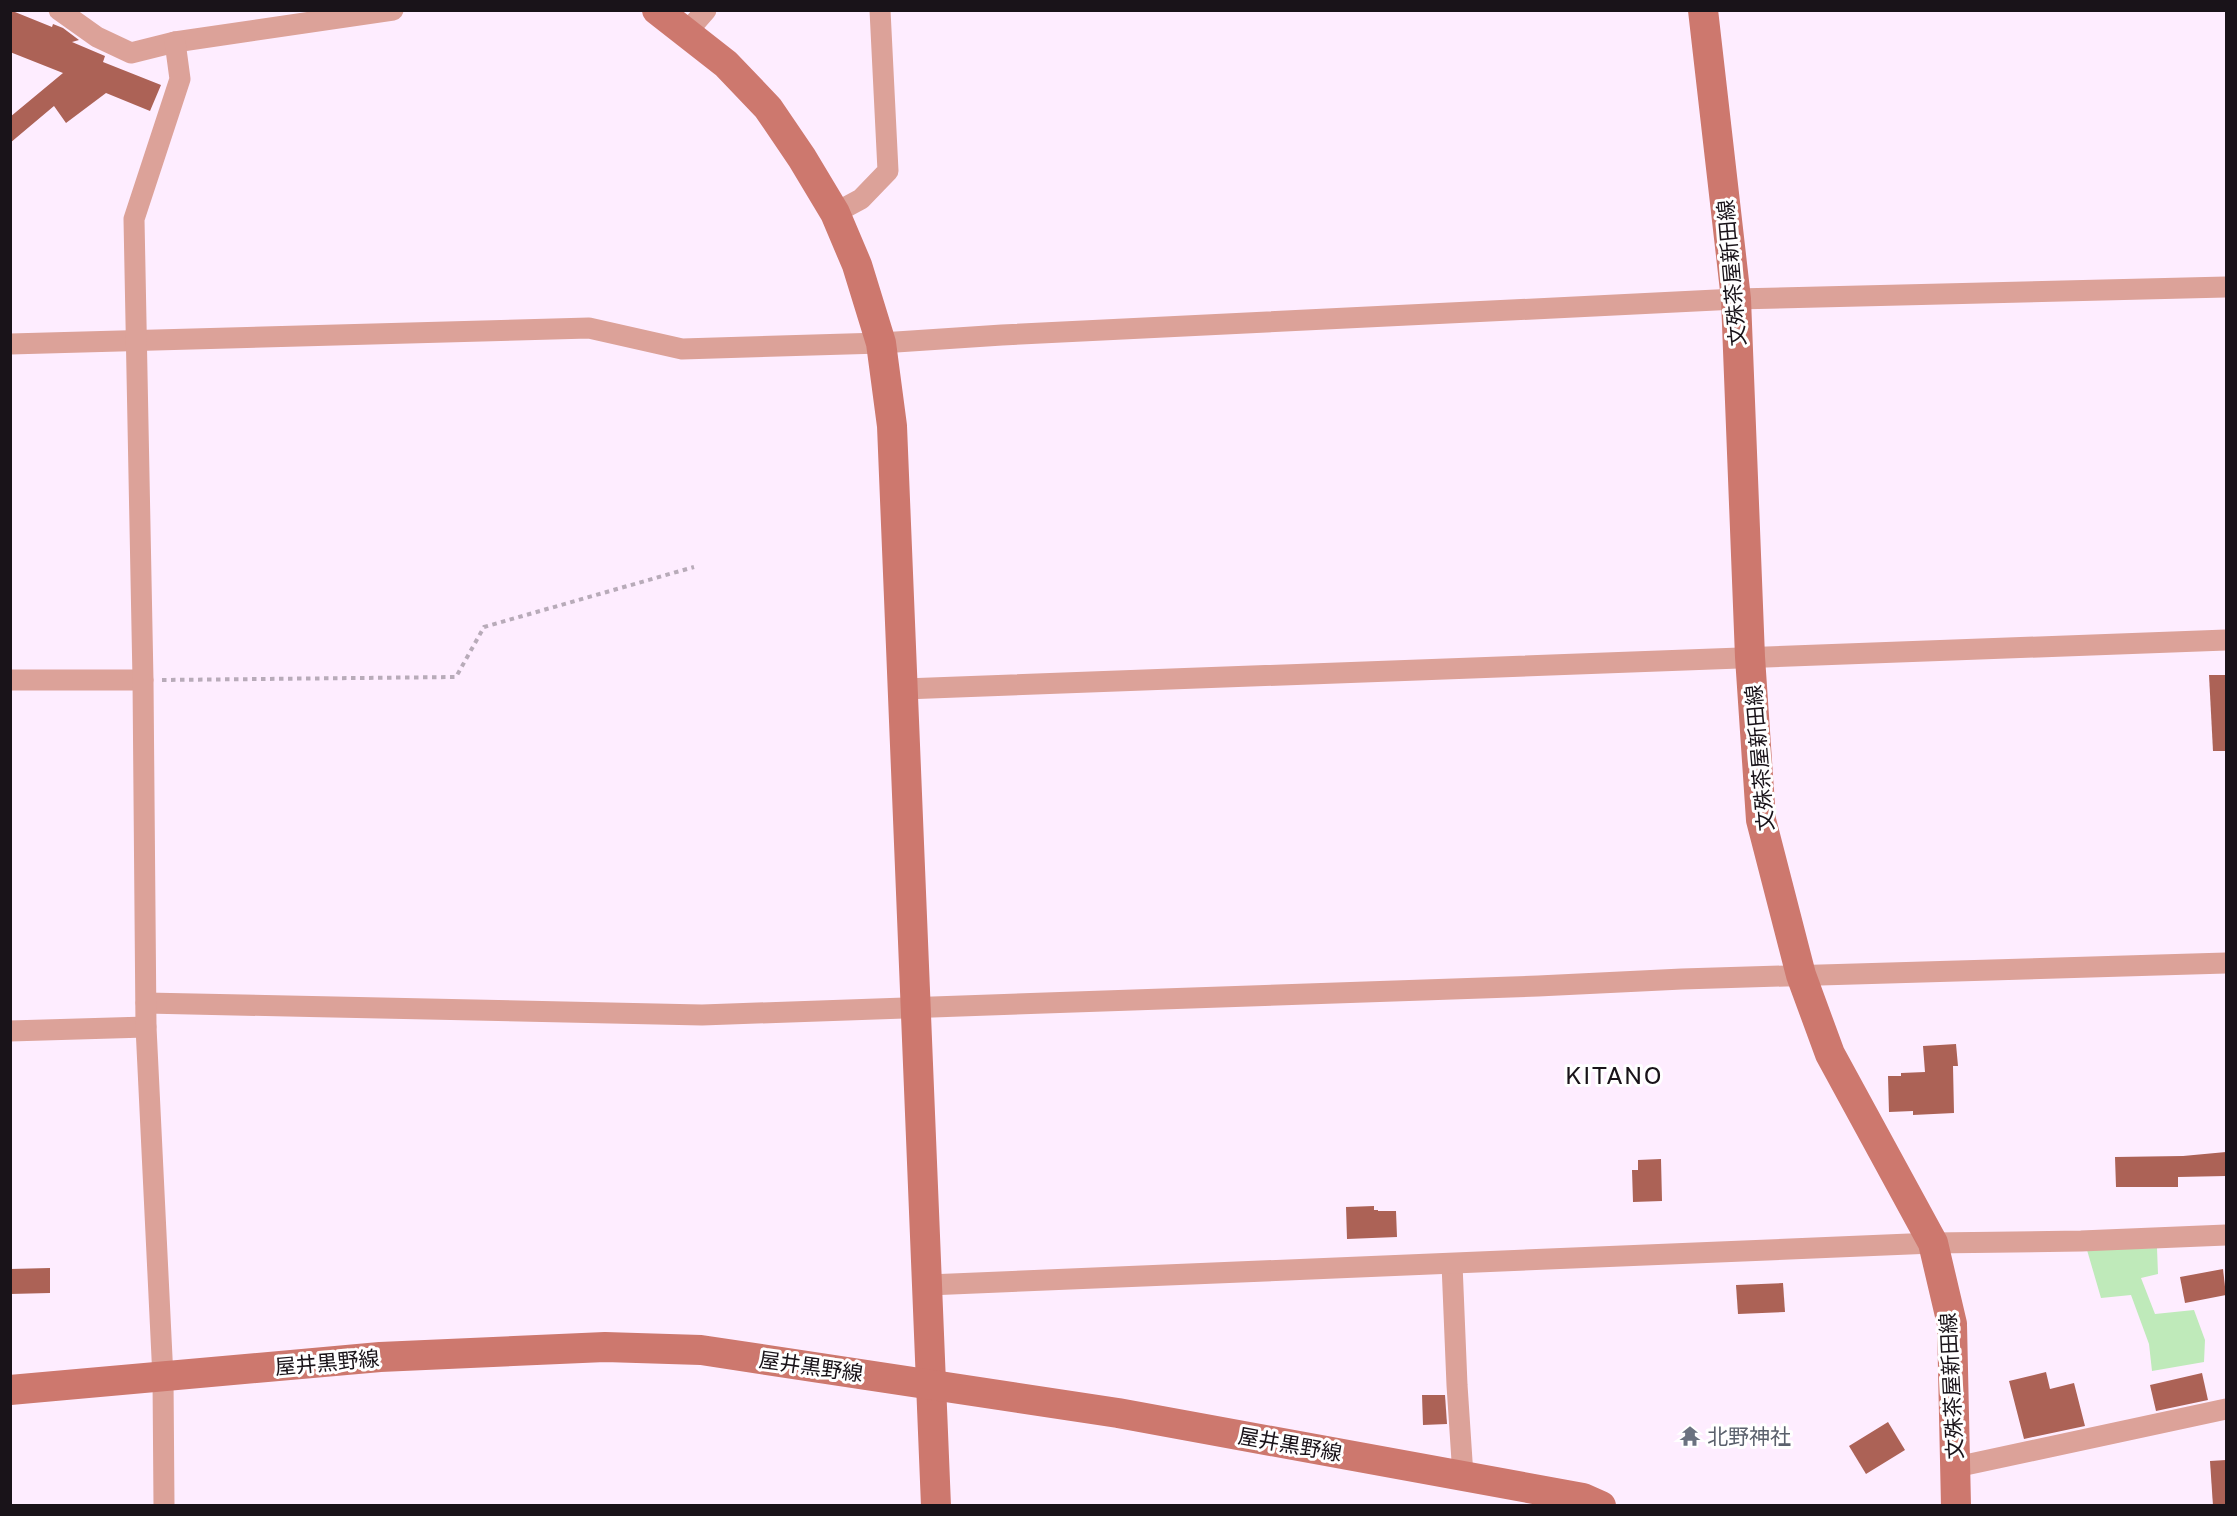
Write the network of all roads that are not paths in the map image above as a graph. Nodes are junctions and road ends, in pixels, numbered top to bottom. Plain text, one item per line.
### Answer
1 (59, 10) edge
2 (393, 10) edge
3 (657, 10) edge
4 (706, 10) edge
5 (880, 10) edge
6 (1703, 10) edge
7 (686, 33) junction
8 (175, 42) junction
9 (835, 213) junction
10 (2226, 288) edge
11 (1736, 299) junction
12 (136, 341) junction
13 (881, 343) junction
14 (10, 344) edge
15 (2226, 640) edge
16 (1750, 657) junction
17 (10, 680) edge
18 (143, 680) junction
19 (904, 689) junction
20 (2226, 963) edge
21 (1801, 975) junction
22 (146, 1003) junction
23 (917, 1009) junction
24 (146, 1027) junction
25 (10, 1031) edge
26 (2226, 1235) edge
27 (1933, 1243) junction
28 (1452, 1264) junction
29 (928, 1285) junction
30 (163, 1378) junction
31 (930, 1384) junction
32 (10, 1390) edge
33 (2226, 1409) edge
34 (1956, 1467) junction
35 (1463, 1476) junction
36 (1600, 1505) edge
37 (164, 1506) edge
38 (936, 1506) edge
39 (1956, 1506) edge

1 - 8 street
2 - 8 street
3 - 7 main road
4 - 7 street
5 - 9 street
6 - 11 main road, 文殊茶屋新田線
7 - 9 main road
8 - 12 street
9 - 13 main road
10 - 11 street
11 - 13 street
11 - 16 main road, 文殊茶屋新田線
12 - 13 street
12 - 14 street
12 - 18 street
13 - 19 main road
15 - 16 street
16 - 19 street
16 - 21 main road, 文殊茶屋新田線
17 - 18 street
18 - 22 street
19 - 23 main road
20 - 21 street
21 - 23 street
21 - 27 main road, 文殊茶屋新田線
22 - 23 street
22 - 24 street
23 - 29 main road
24 - 25 street
24 - 30 street
26 - 27 street
27 - 28 street
27 - 34 main road, 文殊茶屋新田線
28 - 29 street
28 - 35 street
29 - 31 main road
30 - 31 main road, 屋井黒野線
30 - 32 main road, 屋井黒野線
30 - 37 street
31 - 35 main road, 屋井黒野線
31 - 38 main road
33 - 34 street
34 - 39 main road, 文殊茶屋新田線
35 - 36 main road, 屋井黒野線

